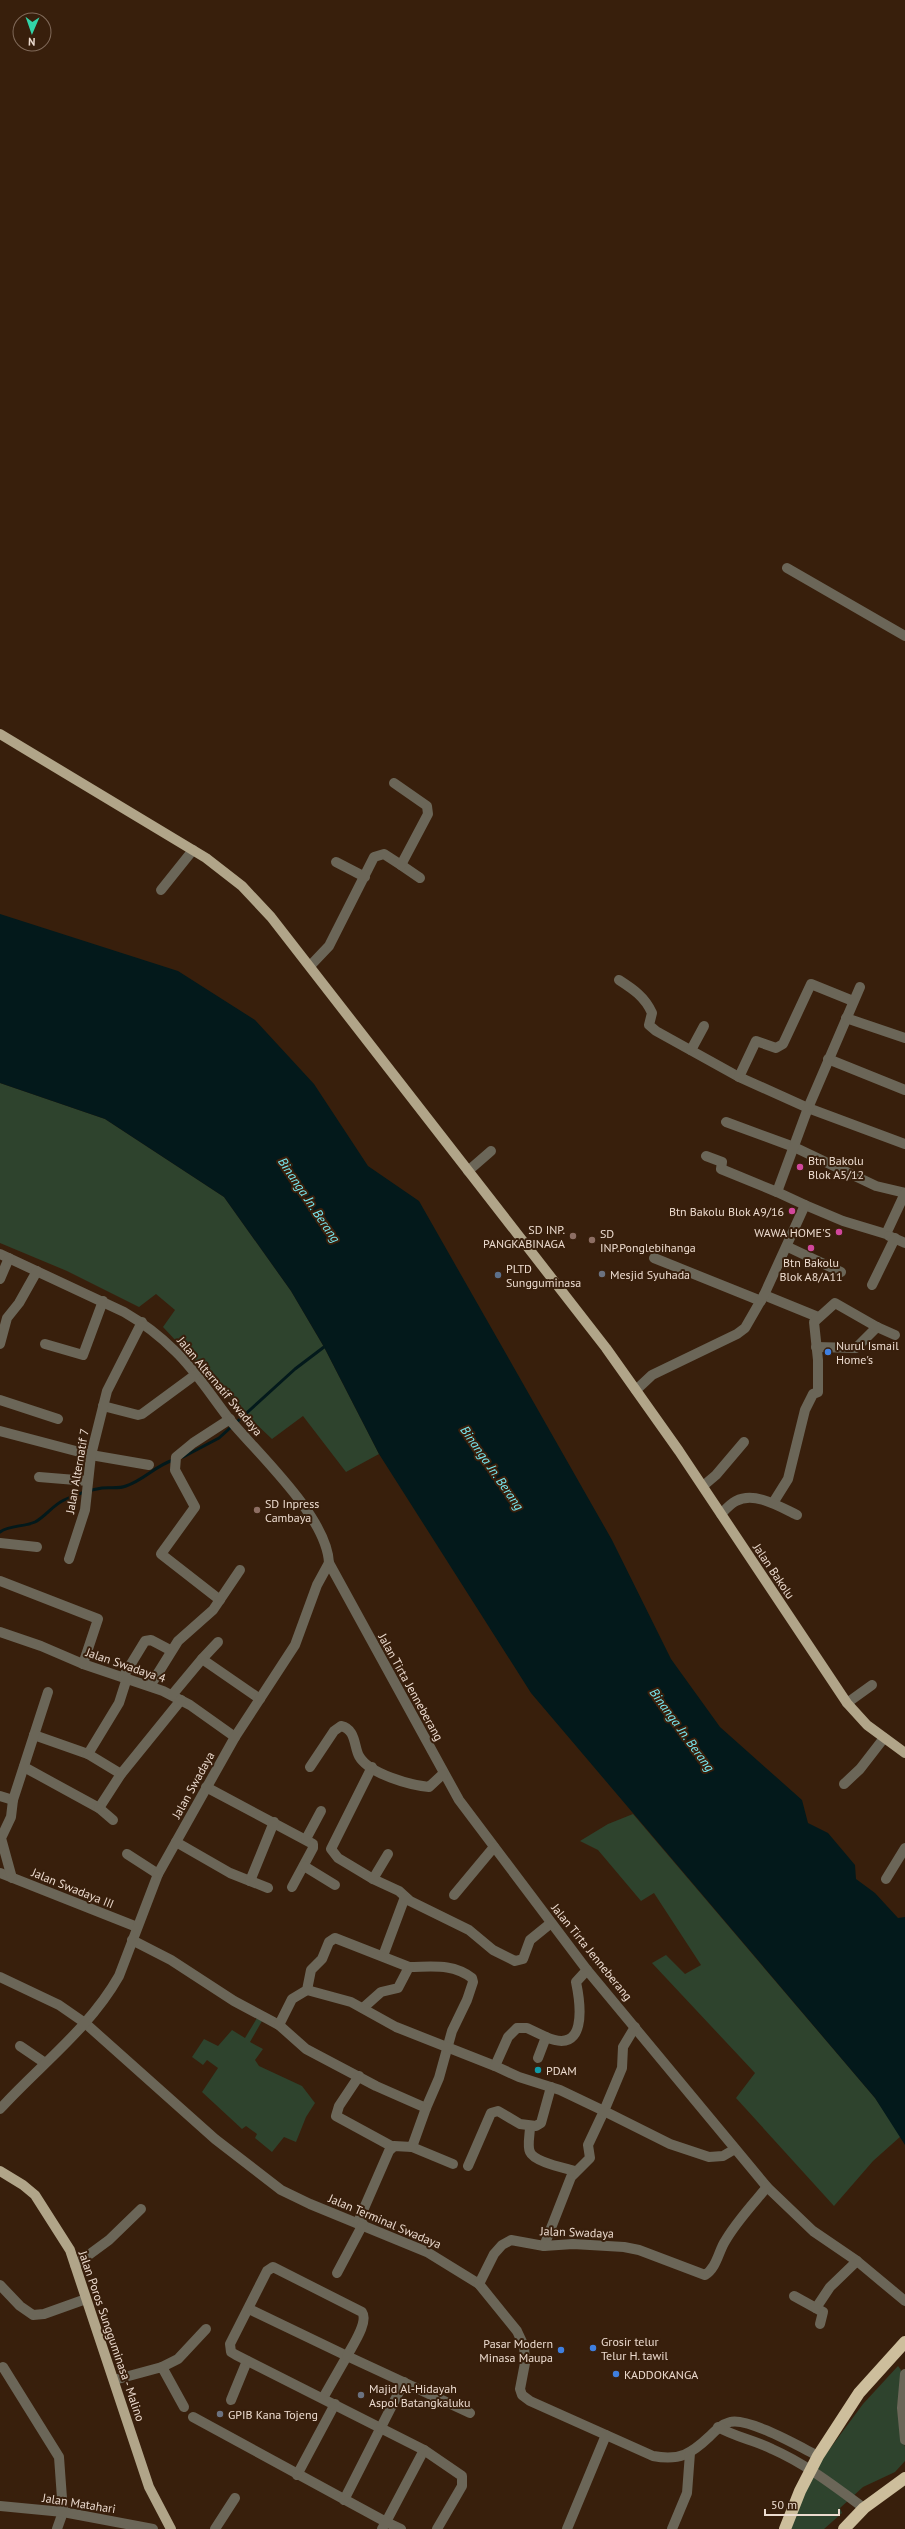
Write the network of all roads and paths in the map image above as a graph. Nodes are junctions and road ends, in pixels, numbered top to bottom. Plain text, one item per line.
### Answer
1 (787, 568) dead end
2 (905, 636) edge
3 (0, 734) edge
4 (394, 783) dead end
5 (193, 850) junction
6 (336, 862) dead end
7 (401, 865) junction
8 (365, 877) junction
9 (420, 878) dead end
10 (161, 890) dead end
11 (311, 965) junction
12 (618, 980) dead end
13 (860, 987) dead end
14 (853, 1001) junction
15 (846, 1018) junction
16 (704, 1026) dead end
17 (905, 1038) edge
18 (691, 1050) junction
19 (828, 1060) junction
20 (739, 1077) junction
21 (905, 1090) edge
22 (808, 1108) junction
23 (726, 1122) dead end
24 (905, 1144) edge
25 (794, 1147) junction
26 (492, 1151) dead end
27 (706, 1156) dead end
28 (471, 1168) junction
29 (777, 1192) junction
30 (905, 1193) edge
31 (805, 1205) junction
32 (890, 1236) junction
33 (905, 1243) edge
34 (788, 1247) junction
35 (4, 1256) edge
36 (654, 1258) dead end
37 (37, 1272) junction
38 (841, 1272) dead end
39 (0, 1279) edge
40 (872, 1285) dead end
41 (763, 1298) junction
42 (103, 1301) junction
43 (818, 1317) junction
44 (142, 1322) junction
45 (876, 1327) junction
46 (895, 1335) dead end
47 (0, 1344) edge
48 (45, 1344) dead end
49 (816, 1347) junction
50 (195, 1375) junction
51 (636, 1390) junction
52 (0, 1400) edge
53 (103, 1406) junction
54 (58, 1419) dead end
55 (230, 1419) junction
56 (0, 1431) edge
57 (744, 1442) dead end
58 (92, 1455) junction
59 (149, 1464) dead end
60 (39, 1477) dead end
61 (88, 1481) junction
62 (703, 1486) junction
63 (772, 1503) junction
64 (721, 1514) junction
65 (797, 1515) dead end
66 (0, 1543) edge
67 (37, 1547) dead end
68 (69, 1559) dead end
69 (329, 1563) junction
70 (240, 1570) dead end
71 (0, 1581) edge
72 (220, 1600) junction
73 (0, 1632) edge
74 (218, 1642) dead end
75 (170, 1650) junction
76 (202, 1659) junction
77 (82, 1664) junction
78 (125, 1677) junction
79 (872, 1685) dead end
80 (150, 1686) junction
81 (48, 1692) dead end
82 (177, 1698) junction
83 (260, 1699) junction
84 (851, 1700) junction
85 (34, 1735) junction
86 (235, 1737) junction
87 (884, 1738) junction
88 (905, 1753) edge
89 (88, 1754) junction
90 (310, 1766) dead end
91 (24, 1767) junction
92 (372, 1767) junction
93 (121, 1774) junction
94 (443, 1774) junction
95 (844, 1784) dead end
96 (206, 1787) junction
97 (0, 1796) edge
98 (13, 1800) junction
99 (99, 1808) junction
100 (321, 1811) dead end
101 (113, 1820) dead end
102 (274, 1822) junction
103 (306, 1839) junction
104 (176, 1842) junction
105 (494, 1847) junction
106 (905, 1848) edge
107 (127, 1854) dead end
108 (388, 1854) dead end
109 (304, 1866) junction
110 (0, 1873) edge
111 (158, 1874) junction
112 (12, 1878) junction
113 (373, 1878) junction
114 (886, 1879) dead end
115 (250, 1881) junction
116 (336, 1885) dead end
117 (292, 1887) dead end
118 (268, 1888) dead end
119 (454, 1895) dead end
120 (405, 1897) junction
121 (551, 1923) junction
122 (137, 1927) junction
123 (132, 1940) junction
124 (382, 1956) junction
125 (409, 1967) junction
126 (587, 1970) junction
127 (0, 1977) edge
128 (307, 1990) junction
129 (363, 2008) junction
130 (86, 2023) junction
131 (279, 2025) junction
132 (635, 2027) junction
133 (546, 2037) junction
134 (20, 2046) dead end
135 (447, 2048) junction
136 (538, 2058) dead end
137 (46, 2063) junction
138 (495, 2066) junction
139 (359, 2076) junction
140 (551, 2087) junction
141 (426, 2108) junction
142 (0, 2109) edge
143 (604, 2111) junction
144 (530, 2127) junction
145 (392, 2147) junction
146 (412, 2147) junction
147 (735, 2149) junction
148 (453, 2164) dead end
149 (468, 2166) dead end
150 (0, 2170) edge
151 (575, 2172) junction
152 (767, 2187) junction
153 (141, 2209) dead end
154 (360, 2223) junction
155 (544, 2246) junction
156 (857, 2261) junction
157 (75, 2265) junction
158 (337, 2273) dead end
159 (479, 2284) junction
160 (0, 2285) edge
161 (794, 2296) dead end
162 (86, 2299) junction
163 (905, 2301) edge
164 (816, 2308) junction
165 (249, 2309) junction
166 (820, 2324) dead end
167 (206, 2329) dead end
168 (905, 2342) edge
169 (347, 2356) junction
170 (247, 2361) junction
171 (3, 2367) dead end
172 (162, 2367) junction
173 (905, 2374) edge
174 (114, 2380) junction
175 (404, 2382) junction
176 (323, 2398) junction
177 (231, 2400) dead end
178 (334, 2404) junction
179 (184, 2407) dead end
180 (470, 2413) dead end
181 (193, 2417) dead end
182 (380, 2427) junction
183 (718, 2427) junction
184 (606, 2435) junction
185 (905, 2440) edge
186 (424, 2450) junction
187 (690, 2453) junction
188 (818, 2456) junction
189 (812, 2469) junction
190 (297, 2475) junction
191 (905, 2478) edge
192 (235, 2498) dead end
193 (344, 2500) junction
194 (0, 2506) edge
195 (864, 2508) junction
196 (63, 2512) junction
197 (384, 2525) edge
198 (56, 2529) edge
199 (152, 2529) edge
200 (172, 2529) edge
201 (215, 2529) edge
202 (401, 2529) edge
203 (437, 2529) edge
204 (567, 2529) edge
205 (672, 2529) edge
206 (785, 2529) edge
207 (844, 2529) edge

1 - 2 street
3 - 5 main road, Jalan Bakolu
4 - 7 street
5 - 10 street
5 - 11 main road, Jalan Bakolu
6 - 8 street
7 - 8 street
7 - 9 street
8 - 11 street
11 - 28 main road, Jalan Bakolu
12 - 18 street
13 - 14 street
14 - 15 street
14 - 20 street
15 - 17 street
15 - 19 street
16 - 18 street
18 - 20 street
19 - 21 street
19 - 22 street
20 - 22 street
22 - 24 street
22 - 25 street
23 - 25 street
25 - 29 street
25 - 30 street
26 - 28 street
27 - 29 street
28 - 51 main road, Jalan Bakolu
29 - 31 street
30 - 32 street
31 - 32 street
31 - 34 street
32 - 33 street
32 - 40 street
34 - 38 street
34 - 41 street
35 - 37 street, Jalan Alternatif Swadaya
35 - 39 street
36 - 41 street
37 - 42 street, Jalan Alternatif Swadaya
37 - 47 street
41 - 43 street
41 - 51 street
42 - 44 street, Jalan Alternatif Swadaya
42 - 48 street
43 - 45 street
43 - 49 street
44 - 50 street, Jalan Alternatif Swadaya
44 - 53 street, Jalan Alternatif 7
45 - 46 street
45 - 49 street
49 - 63 street
50 - 53 street
50 - 55 street, Jalan Alternatif Swadaya
51 - 62 main road, Jalan Bakolu
52 - 54 street
53 - 58 street, Jalan Alternatif 7
55 - 69 street, Jalan Alternatif Swadaya
55 - 72 street
56 - 58 street
57 - 62 street
58 - 59 street
58 - 61 street, Jalan Alternatif 7
60 - 61 street
61 - 68 street, Jalan Alternatif 7
62 - 64 main road, Jalan Bakolu
63 - 64 street
63 - 65 street
64 - 84 main road, Jalan Bakolu
66 - 67 street
69 - 83 street, Jalan Swadaya
69 - 94 street, Jalan Tirta Jenneberang
70 - 72 street
71 - 77 street
72 - 75 street
73 - 77 street, Jalan Swadaya 4
74 - 76 street
75 - 78 street
75 - 80 street
76 - 82 street
76 - 83 street
77 - 78 street, Jalan Swadaya 4
78 - 80 street, Jalan Swadaya 4
78 - 89 street
79 - 84 street
80 - 82 street, Jalan Swadaya 4
81 - 85 street
82 - 86 street, Jalan Swadaya 4
82 - 93 street
83 - 86 street, Jalan Swadaya
84 - 87 main road, Jalan Bakolu
85 - 89 street
85 - 91 street
86 - 96 street, Jalan Swadaya
87 - 88 main road, Jalan Bakolu
87 - 95 street
89 - 93 street
90 - 92 street
91 - 98 street
91 - 99 street
92 - 94 street
92 - 113 street
93 - 99 street
94 - 105 street, Jalan Tirta Jenneberang
96 - 102 street
96 - 104 street, Jalan Swadaya
97 - 98 street
98 - 112 street
99 - 101 street
100 - 103 street
102 - 103 street
102 - 115 street
103 - 109 street
104 - 111 street, Jalan Swadaya
104 - 115 street
105 - 119 street
105 - 121 street, Jalan Tirta Jenneberang
106 - 114 street
107 - 111 street
108 - 113 street
109 - 116 street
109 - 117 street
110 - 112 street, Jalan Swadaya III
111 - 122 street, Jalan Swadaya
112 - 122 street, Jalan Swadaya III
113 - 120 street
115 - 118 street
120 - 121 street
120 - 124 street
121 - 126 street, Jalan Tirta Jenneberang
122 - 123 street, Jalan Swadaya
123 - 130 street, Jalan Swadaya
123 - 131 street
124 - 125 street
124 - 128 street
125 - 129 street
125 - 135 street
126 - 132 street, Jalan Tirta Jenneberang
126 - 133 street
127 - 130 street, Jalan Terminal Swadaya
128 - 129 street
128 - 131 street
129 - 135 street
130 - 137 street, Jalan Swadaya
130 - 154 street, Jalan Terminal Swadaya
131 - 139 street
132 - 143 street
132 - 147 street, Jalan Tirta Jenneberang
133 - 136 street
133 - 138 street
134 - 137 street
135 - 138 street
135 - 141 street
137 - 142 street, Jalan Swadaya
138 - 140 street
139 - 141 street
139 - 145 street
140 - 143 street
140 - 144 street
141 - 146 street
143 - 147 street
143 - 151 street
144 - 149 street
144 - 151 street
145 - 146 street
145 - 154 street
146 - 148 street
147 - 152 street, Jalan Tirta Jenneberang
150 - 157 main road, Jalan Poros Sungguminasa - Malino
151 - 155 street
152 - 155 street, Jalan Swadaya
152 - 156 street, Jalan Tirta Jenneberang
153 - 157 street
154 - 158 street
154 - 159 street, Jalan Terminal Swadaya
155 - 159 street, Jalan Swadaya
156 - 163 street, Jalan Tirta Jenneberang
156 - 164 street
157 - 162 main road, Jalan Poros Sungguminasa - Malino
159 - 184 street, Jalan Terminal Swadaya
160 - 162 street
161 - 164 street
162 - 174 main road, Jalan Poros Sungguminasa - Malino
164 - 166 street
165 - 169 street
165 - 169 street
165 - 170 street
167 - 172 street
168 - 188 highway
169 - 175 street
169 - 176 street
170 - 176 street
170 - 177 street
171 - 196 street
172 - 174 street
172 - 179 street
173 - 185 street
174 - 200 main road, Jalan Poros Sungguminasa - Malino
175 - 180 street
175 - 182 street
176 - 178 street
178 - 182 street
178 - 190 street
181 - 190 street
182 - 186 street
182 - 193 street
183 - 187 street, Jalan Terminal Swadaya
183 - 188 street
183 - 189 street
184 - 187 street, Jalan Terminal Swadaya
184 - 204 street
186 - 197 street
186 - 203 street
187 - 205 street
188 - 189 highway
189 - 195 street
189 - 206 highway
190 - 193 street
191 - 195 highway
192 - 201 street
193 - 197 street
194 - 196 street, Jalan Matahari
195 - 207 highway
196 - 198 street
196 - 199 street, Jalan Matahari
197 - 202 street

